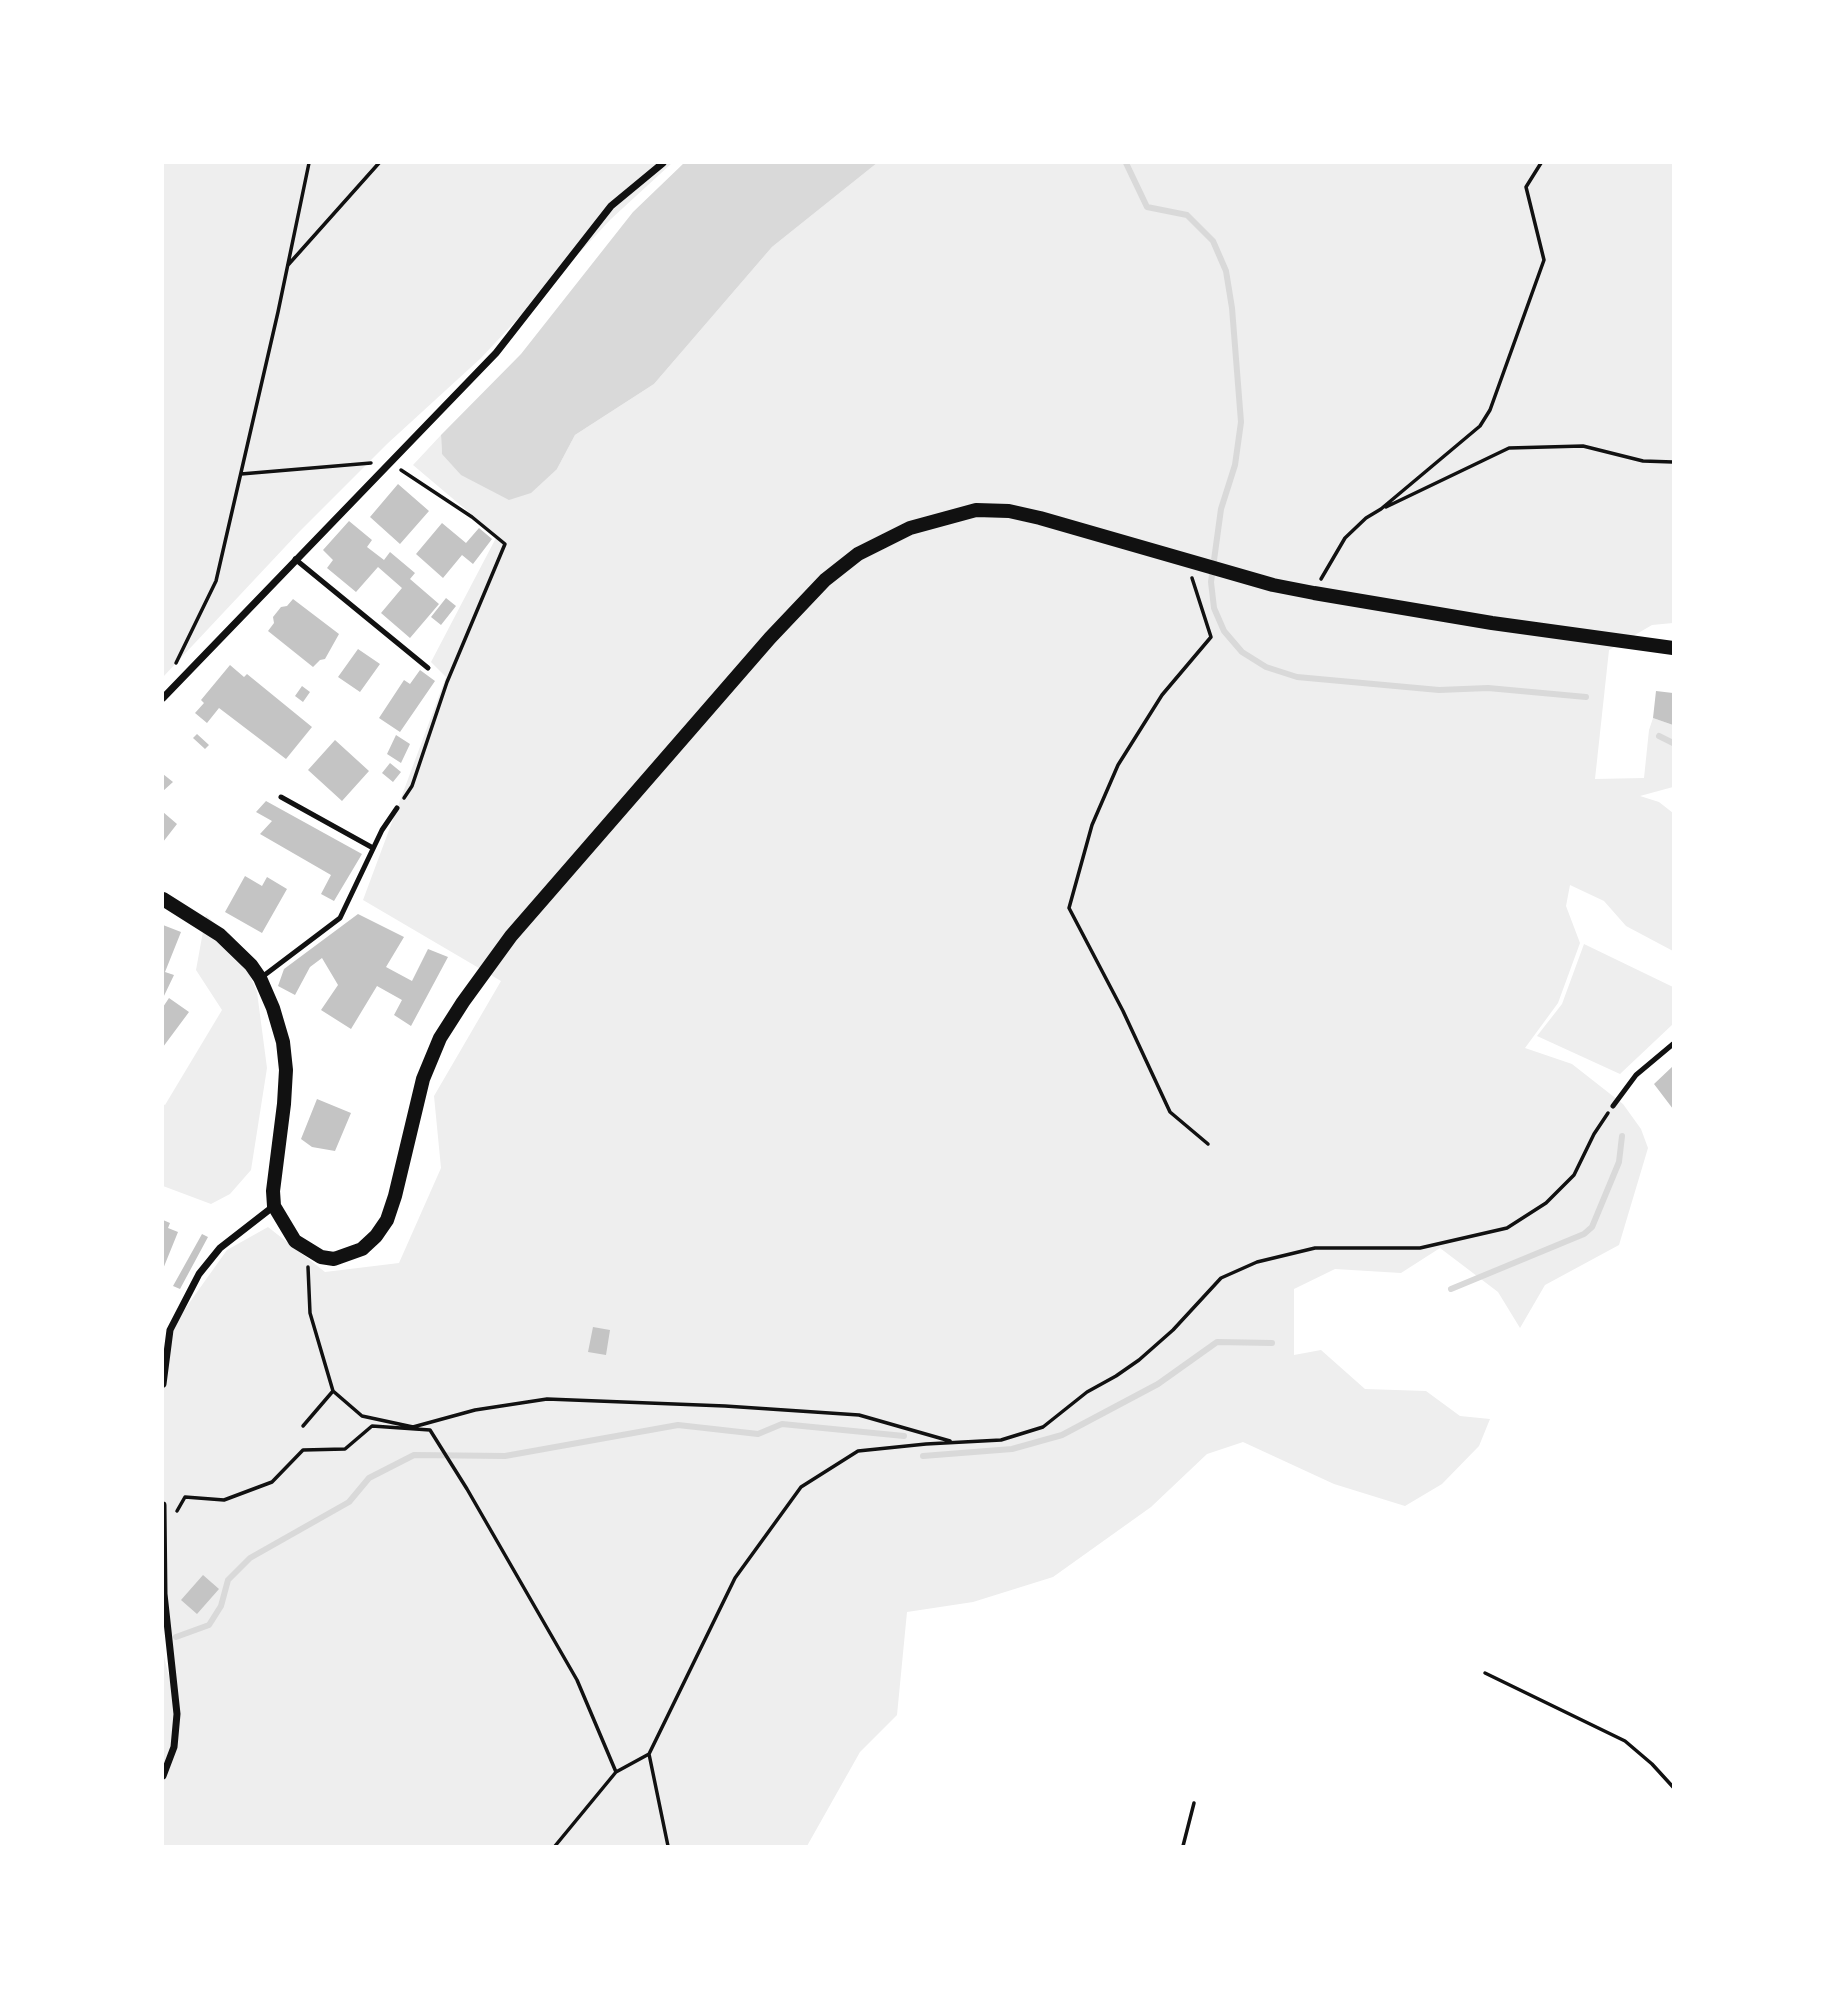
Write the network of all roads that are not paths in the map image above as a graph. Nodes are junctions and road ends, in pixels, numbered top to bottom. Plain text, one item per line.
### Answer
1 (663, 163) edge
2 (295, 559) junction
3 (1673, 648) edge
4 (428, 667) dead end
5 (163, 698) edge
6 (281, 797) dead end
7 (397, 808) road end
8 (373, 848) junction
9 (163, 899) edge
10 (260, 978) junction
11 (1673, 1044) edge
12 (1613, 1106) road end
13 (274, 1206) junction
14 (167, 1328) edge
15 (163, 1384) edge
16 (163, 1505) edge
17 (164, 1533) edge
18 (163, 1776) edge

1 - 2 street
2 - 4 lane
2 - 5 street
3 - 13 main road
6 - 8 lane
7 - 8 lane
8 - 10 lane
9 - 10 main road
10 - 13 main road
11 - 12 lane
13 - 14 street
14 - 15 street
16 - 17 street
17 - 18 street

